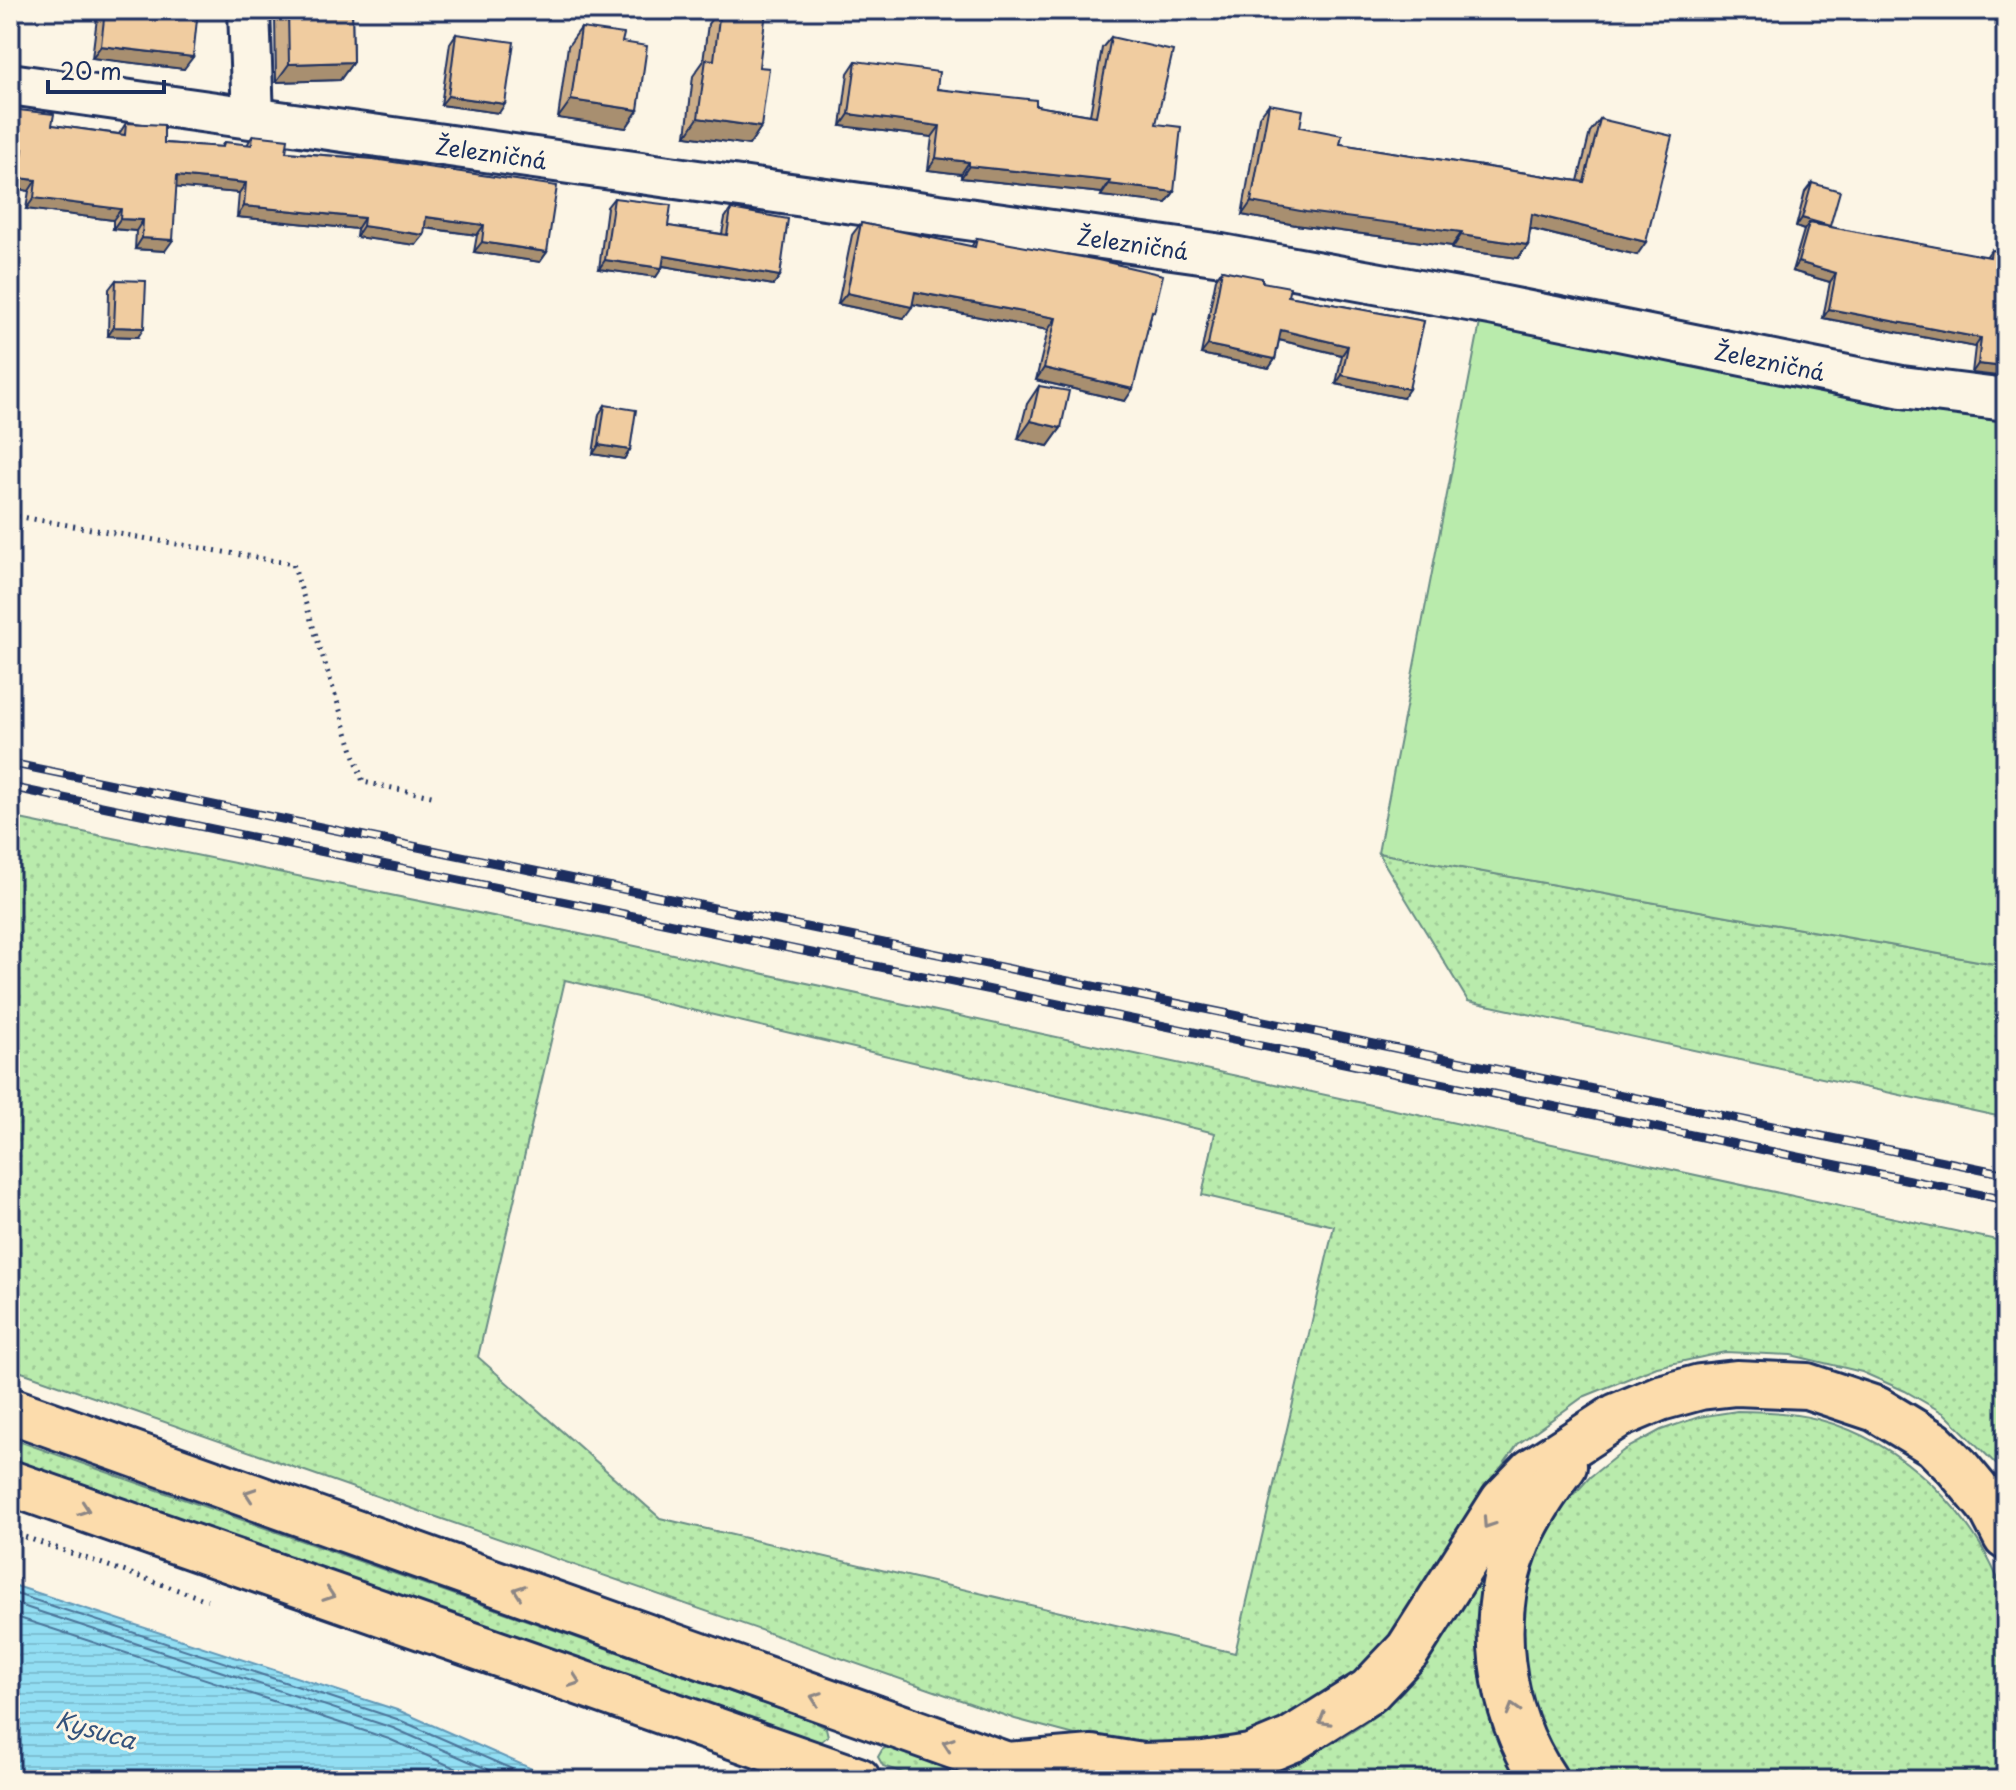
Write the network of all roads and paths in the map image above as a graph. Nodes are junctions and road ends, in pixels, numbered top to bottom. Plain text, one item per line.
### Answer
1 (249, 10) edge
2 (10, 84) edge
3 (253, 117) junction
4 (2006, 400) edge
5 (10, 515) edge
6 (436, 797) dead end
7 (10, 1410) edge
8 (1587, 1436) junction
9 (10, 1483) edge
10 (10, 1532) edge
11 (2006, 1537) edge
12 (65, 1551) dead end
13 (1007, 1765) junction
14 (858, 1780) edge
15 (1049, 1780) edge
16 (1545, 1780) edge

1 - 3 street
2 - 3 street, Železničná
3 - 4 street, Železničná
5 - 6 path
13 -> 7 main road
8 - 11 main road
8 -> 13 main road
16 -> 8 main road
9 -> 14 main road
10 - 12 path
13 - 15 main road

